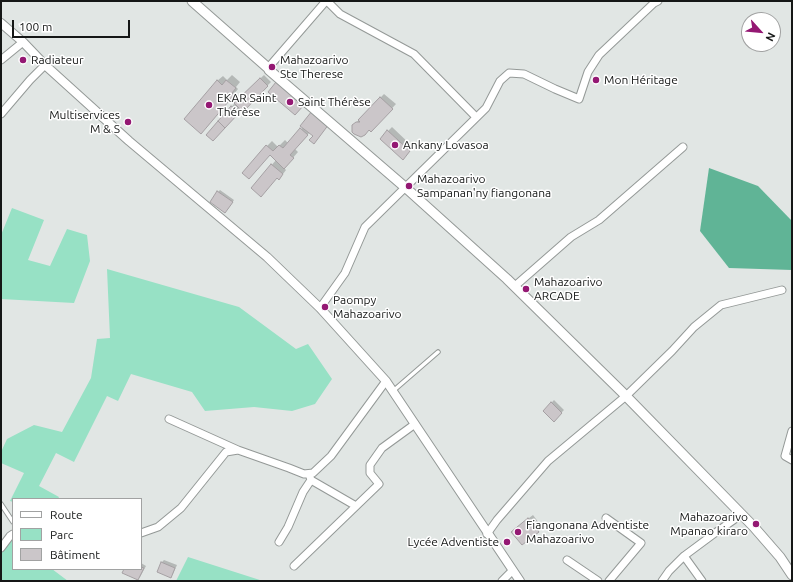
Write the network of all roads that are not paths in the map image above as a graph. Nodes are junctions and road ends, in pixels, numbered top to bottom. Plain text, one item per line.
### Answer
1 (192, 1) edge
2 (327, 1) edge
3 (658, 1) edge
4 (1, 23) edge
5 (23, 42) junction
6 (1, 60) edge
7 (44, 65) junction
8 (268, 68) junction
9 (1, 114) edge
10 (476, 118) junction
11 (683, 147) dead end
12 (405, 187) junction
13 (515, 286) junction
14 (782, 290) dead end
15 (320, 308) junction
16 (438, 352) dead end
17 (386, 381) junction
18 (392, 391) junction
19 (626, 396) junction
20 (169, 419) dead end
21 (415, 424) junction
22 (792, 432) edge
23 (238, 450) junction
24 (792, 460) edge
25 (310, 477) junction
26 (1, 504) edge
27 (356, 506) junction
28 (742, 514) junction
29 (606, 518) dead end
30 (12, 520) edge
31 (142, 533) edge
32 (487, 534) junction
33 (12, 535) edge
34 (279, 542) dead end
35 (1, 548) edge
36 (684, 556) junction
37 (567, 560) dead end
38 (294, 566) dead end
39 (512, 571) junction
40 (792, 575) edge
41 (502, 581) edge
42 (520, 581) edge
43 (598, 581) edge
44 (609, 581) edge
45 (662, 581) edge
46 (702, 581) edge

1 - 8 main road
2 - 8 street
2 - 10 street
3 - 10 street
4 - 5 street
5 - 6 street
5 - 7 street
7 - 9 street
7 - 15 street
8 - 12 main road
10 - 12 street
11 - 13 street
12 - 13 main road
12 - 15 street
13 - 19 main road
14 - 19 street
15 - 17 street
16 - 18 lane
17 - 18 street
17 - 25 street
18 - 21 street
19 - 28 main road
19 - 32 street
20 - 23 street
21 - 27 street
21 - 32 street
22 - 24 street
23 - 25 street
23 - 31 street
25 - 27 street
25 - 34 street
26 - 30 lane
27 - 38 street
28 - 36 street
28 - 40 main road
29 - 44 street
32 - 39 street
33 - 35 street
36 - 45 street
36 - 46 street
37 - 43 street
39 - 41 street
39 - 42 street

